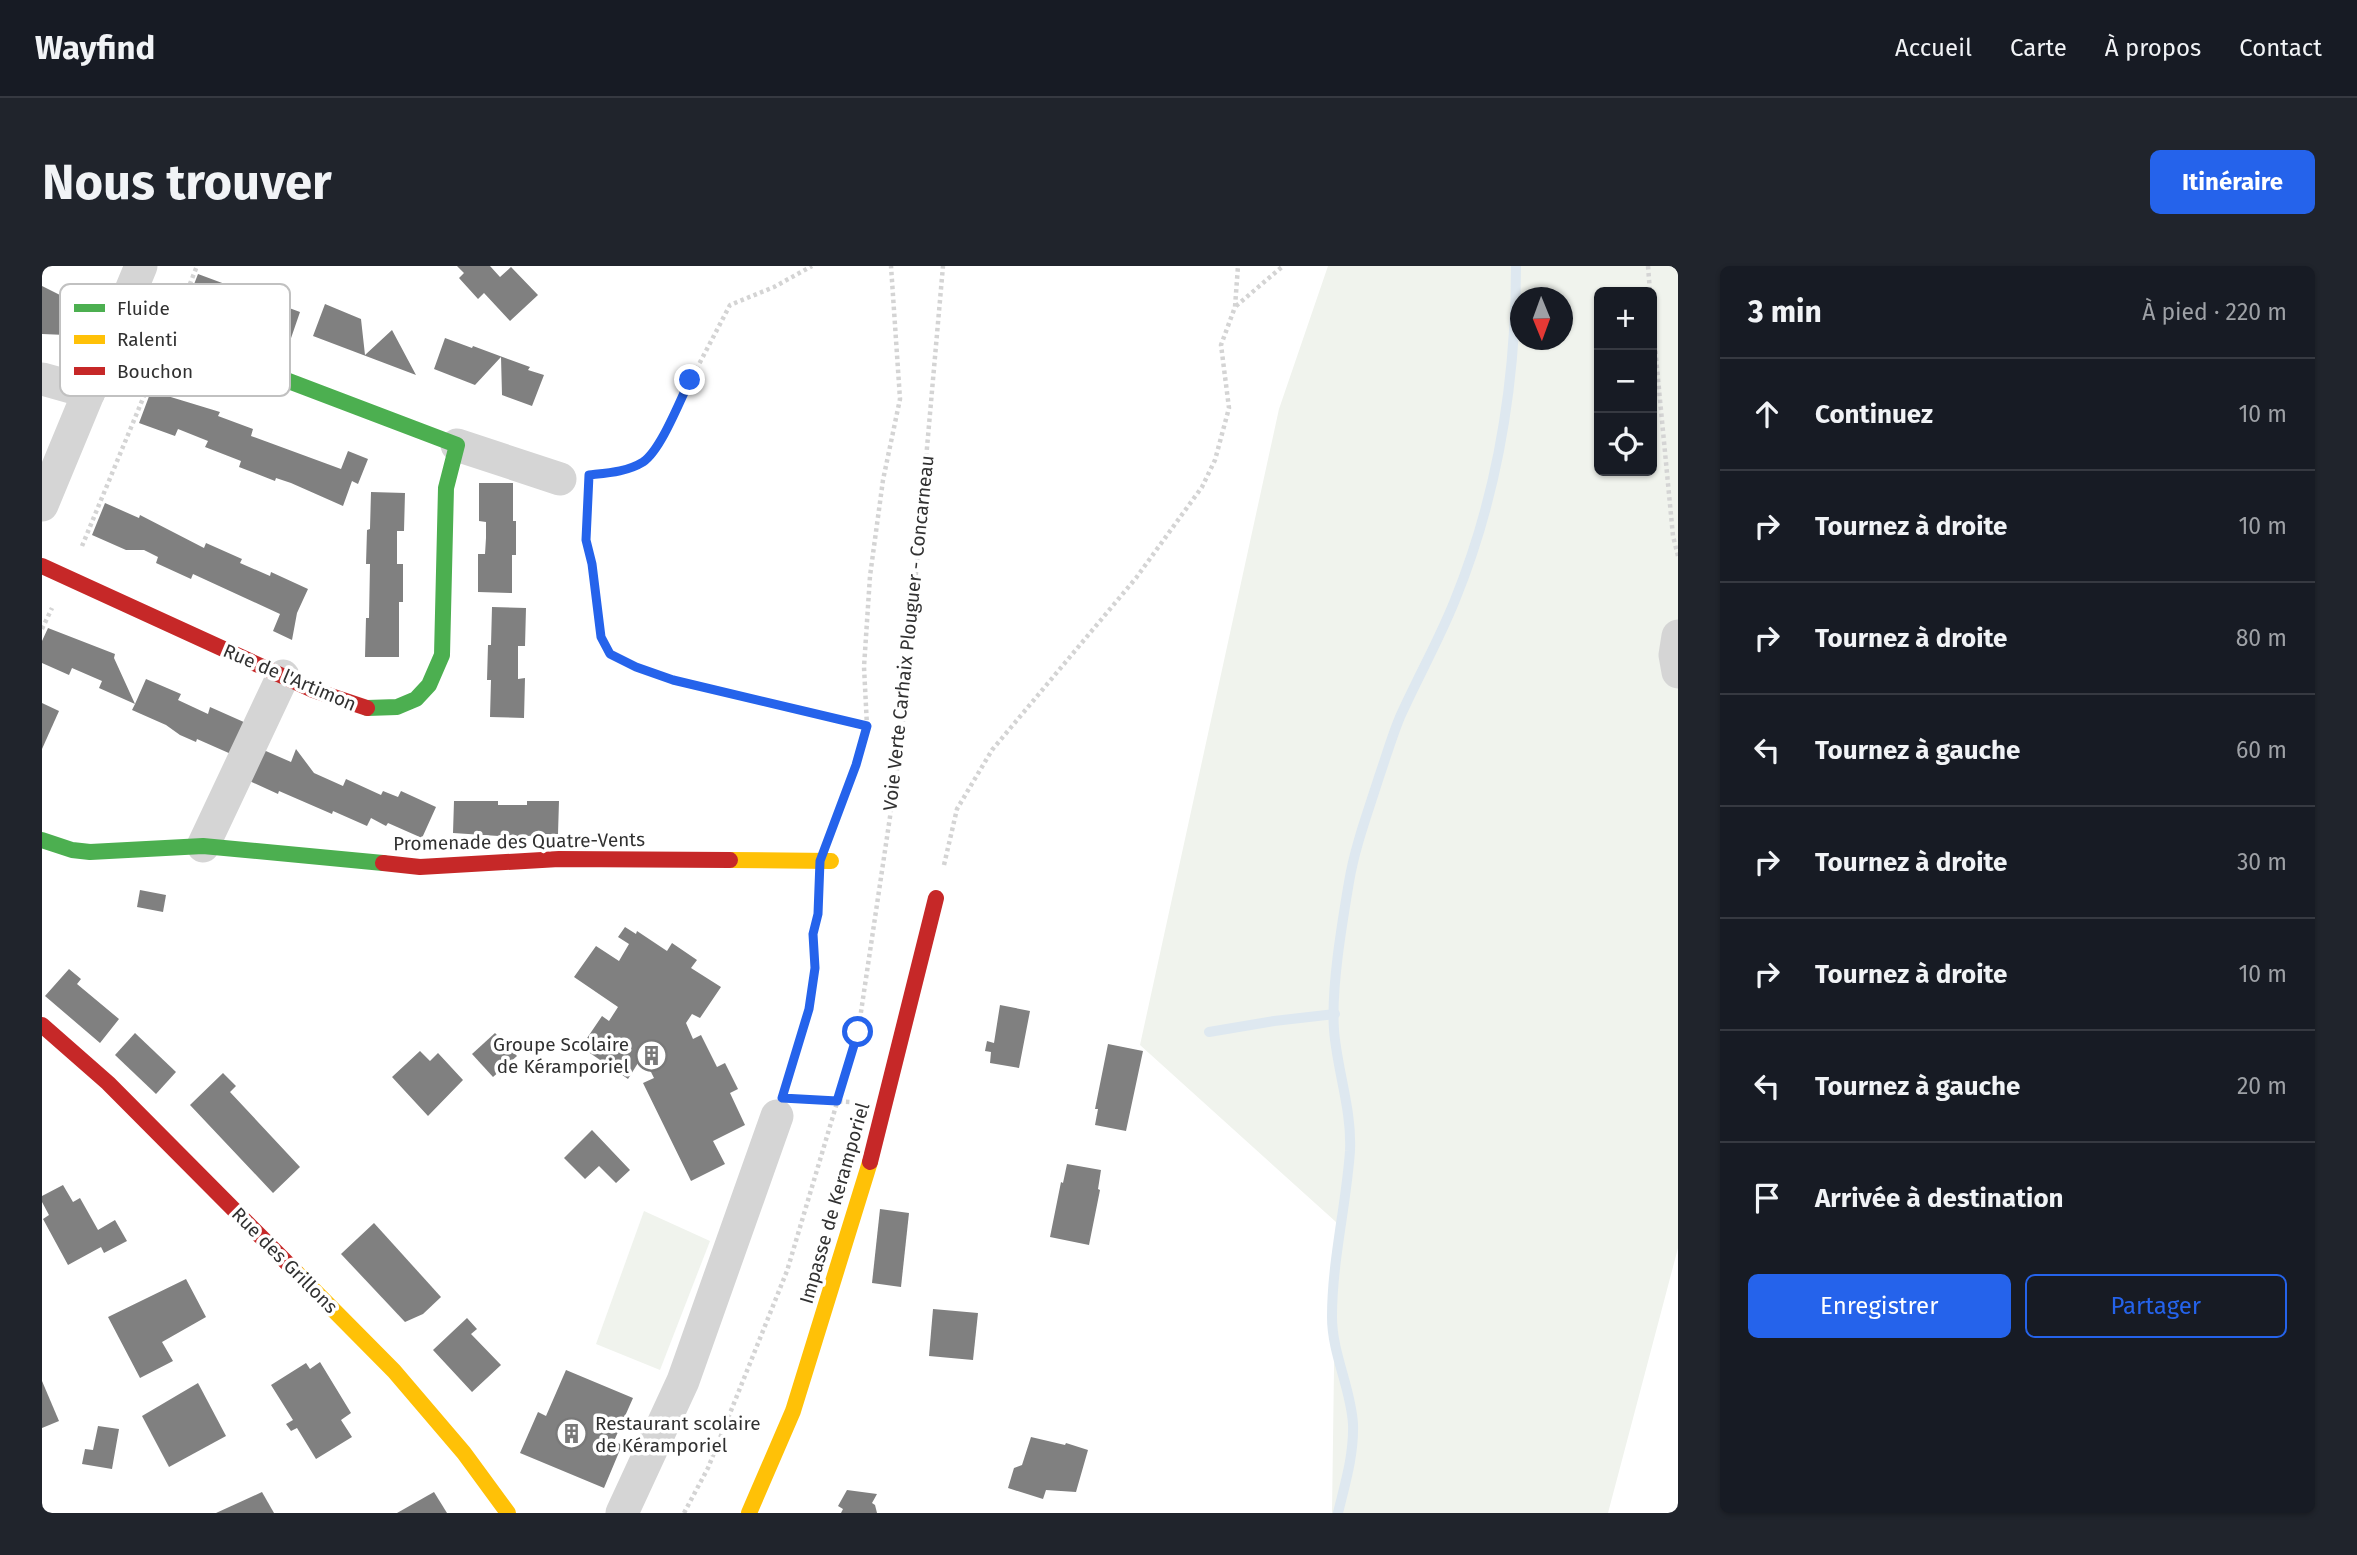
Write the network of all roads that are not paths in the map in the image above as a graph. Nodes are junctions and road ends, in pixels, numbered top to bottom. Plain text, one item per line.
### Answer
1 (141, 266) edge
2 (134, 284) edge
3 (42, 379) edge
4 (290, 382) edge
5 (60, 384) edge
6 (87, 396) edge
7 (457, 446) junction
8 (560, 479) dead end
9 (42, 505) edge
10 (42, 566) edge
11 (1678, 636) edge
12 (1678, 672) edge
13 (283, 676) junction
14 (42, 840) edge
15 (203, 846) junction
16 (826, 861) road end
17 (936, 898) road end
18 (42, 1025) edge
19 (780, 1107) road end
20 (508, 1513) edge
21 (622, 1513) edge
22 (749, 1513) edge

1 - 2 street
3 - 5 street
4 - 7 street
6 - 9 street
7 - 8 street
7 - 13 street, Rue de l'Artimon
10 - 13 street, Rue de l'Artimon
11 - 12 street
13 - 15 street
14 - 15 street, Promenade des Quatre-Vents
15 - 16 street, Promenade des Quatre-Vents
17 - 22 street, Impasse de Keramporiel
18 - 20 street, Rue des Grillons
19 - 21 street

